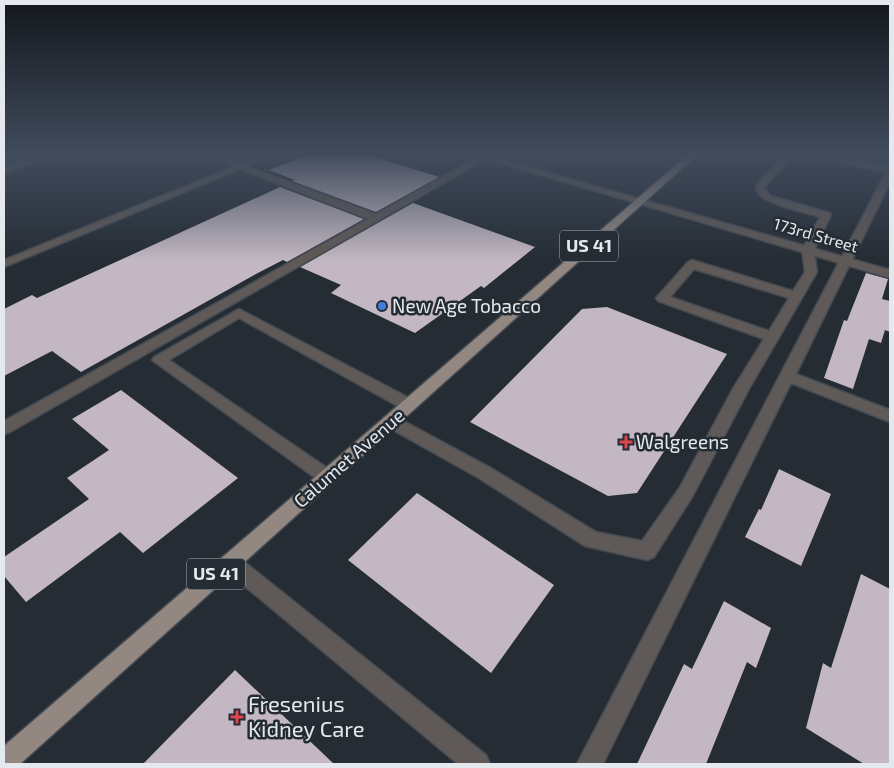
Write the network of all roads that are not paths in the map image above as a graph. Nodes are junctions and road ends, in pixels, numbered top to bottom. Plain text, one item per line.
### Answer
1 (183, 190) edge
2 (302, 190) edge
3 (422, 190) edge
4 (600, 190) edge
5 (653, 190) edge
6 (761, 190) edge
7 (883, 190) edge
8 (640, 201) junction
9 (376, 218) junction
10 (808, 250) junction
11 (845, 261) junction
12 (4, 264) edge
13 (890, 274) edge
14 (796, 296) junction
15 (767, 344) junction
16 (788, 376) junction
17 (409, 405) junction
18 (890, 416) edge
19 (390, 421) junction
20 (4, 428) edge
21 (327, 477) junction
22 (230, 562) junction
23 (4, 762) edge
24 (477, 764) edge
25 (590, 764) edge

1 - 12 street
2 - 9 street
3 - 9 street
4 - 8 street, 173rd Street
5 - 8 main road, Calumet Avenue / US 41
6 - 10 street
7 - 11 street
8 - 10 street, 173rd Street
8 - 17 main road, Calumet Avenue / US 41
9 - 20 street
10 - 11 street, 173rd Street
10 - 14 street
11 - 13 street, 173rd Street
11 - 16 street
14 - 15 street
14 - 15 street
15 - 19 street
16 - 18 street
16 - 25 street
17 - 19 main road, Calumet Avenue / US 41
17 - 21 street
19 - 21 main road, Calumet Avenue / US 41
21 - 22 main road, Calumet Avenue / US 41
22 - 23 main road, Calumet Avenue / US 41
22 - 24 street

